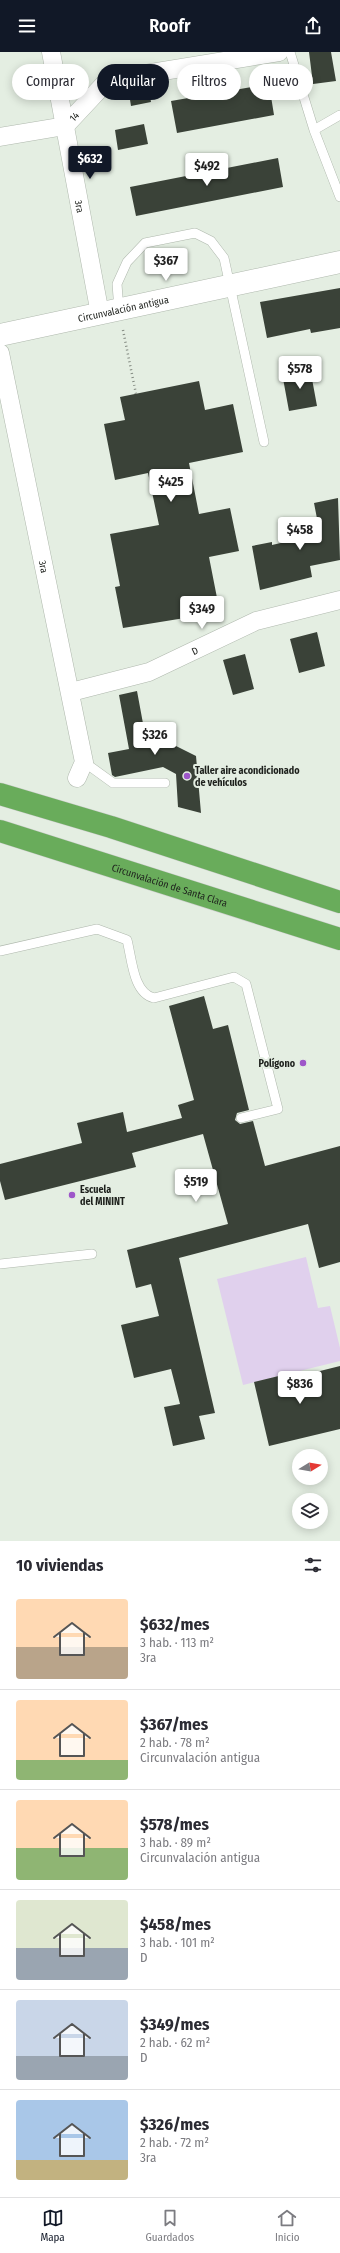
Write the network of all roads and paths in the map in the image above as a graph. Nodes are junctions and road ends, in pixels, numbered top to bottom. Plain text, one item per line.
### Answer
1 (51, 52) edge
2 (279, 52) edge
3 (290, 52) edge
4 (340, 115) edge
5 (65, 126) junction
6 (314, 130) junction
7 (0, 137) edge
8 (340, 197) edge
9 (340, 262) edge
10 (230, 286) junction
11 (110, 312) junction
12 (0, 335) edge
13 (0, 353) edge
14 (136, 394) dead end
15 (264, 442) dead end
16 (340, 600) edge
17 (71, 692) junction
18 (81, 770) joint
19 (165, 783) dead end
20 (0, 794) edge
21 (0, 831) edge
22 (340, 902) edge
23 (340, 939) edge
24 (0, 951) edge
25 (241, 1118) dead end
26 (92, 1254) dead end
27 (0, 1264) edge

1 - 5 street, 3ra
2 - 5 street, 14
3 - 6 lane
4 - 6 lane
5 - 7 street, 14
5 - 11 street, 3ra
6 - 8 lane
9 - 10 street, Circunvalación antigua
10 - 11 street, Circunvalación antigua
10 - 11 lane
10 - 15 lane
11 - 12 street, Circunvalación antigua
11 - 14 path
13 - 17 street, 3ra
16 - 17 street, D
17 - 18 street, 3ra
18 - 19 lane
20 - 22 highway
21 - 23 highway, Circunvalación de Santa Clara
24 - 25 lane
26 - 27 lane

